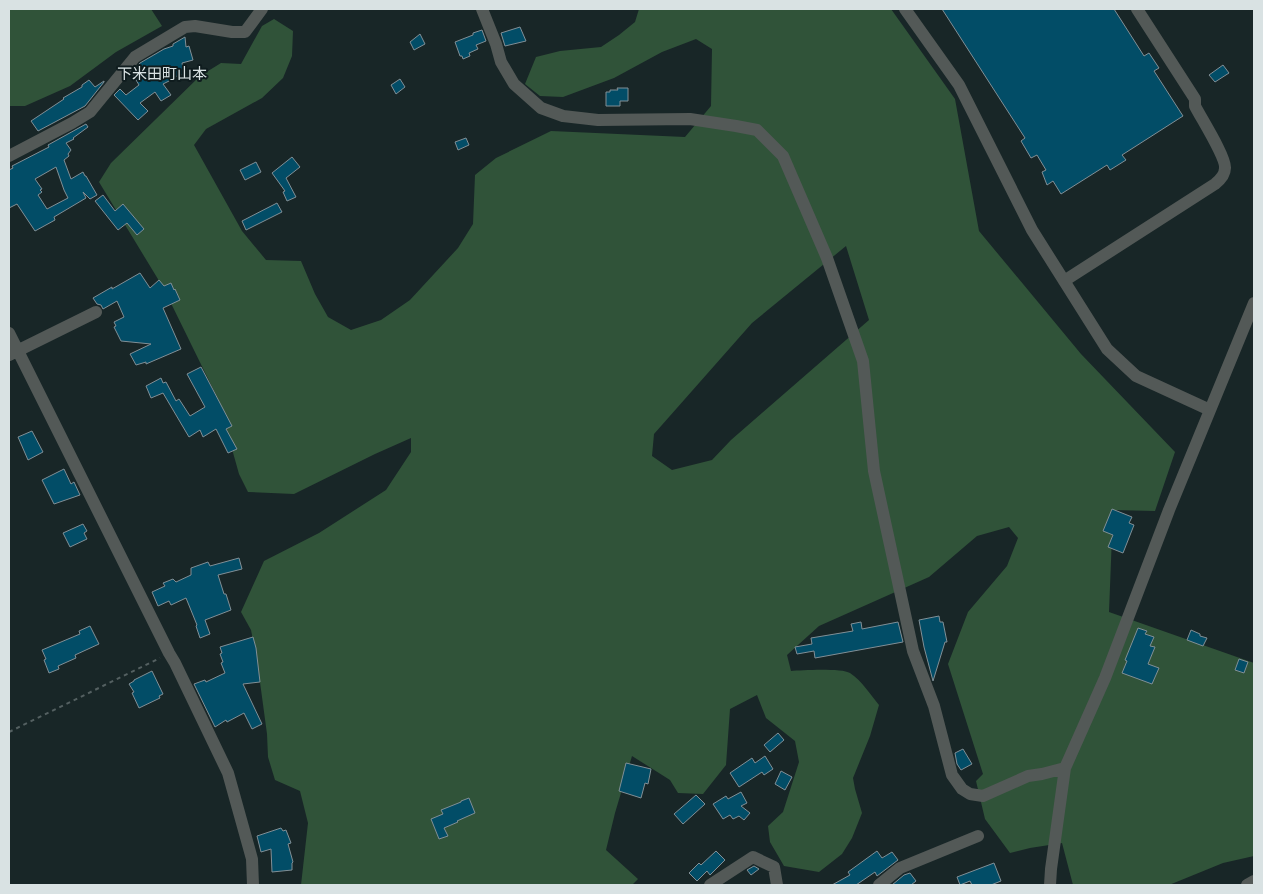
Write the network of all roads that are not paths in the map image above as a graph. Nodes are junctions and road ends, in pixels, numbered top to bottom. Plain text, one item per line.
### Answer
1 (262, 9) edge
2 (482, 9) edge
3 (905, 9) edge
4 (1137, 9) edge
5 (9, 156) edge
6 (1064, 280) junction
7 (1254, 303) edge
8 (96, 312) dead end
9 (9, 333) edge
10 (13, 353) edge
11 (1210, 410) junction
12 (1065, 768) junction
13 (978, 836) dead end
14 (1254, 881) edge
15 (253, 885) edge
16 (710, 885) edge
17 (777, 885) edge
18 (879, 885) edge
19 (1050, 885) edge
20 (1248, 885) edge

1 - 5 street
2 - 12 street
3 - 6 street
4 - 6 street
6 - 11 street
7 - 11 street
8 - 10 street
9 - 10 street
10 - 15 street
11 - 12 street
12 - 19 street
13 - 18 street
14 - 20 street
16 - 17 street

